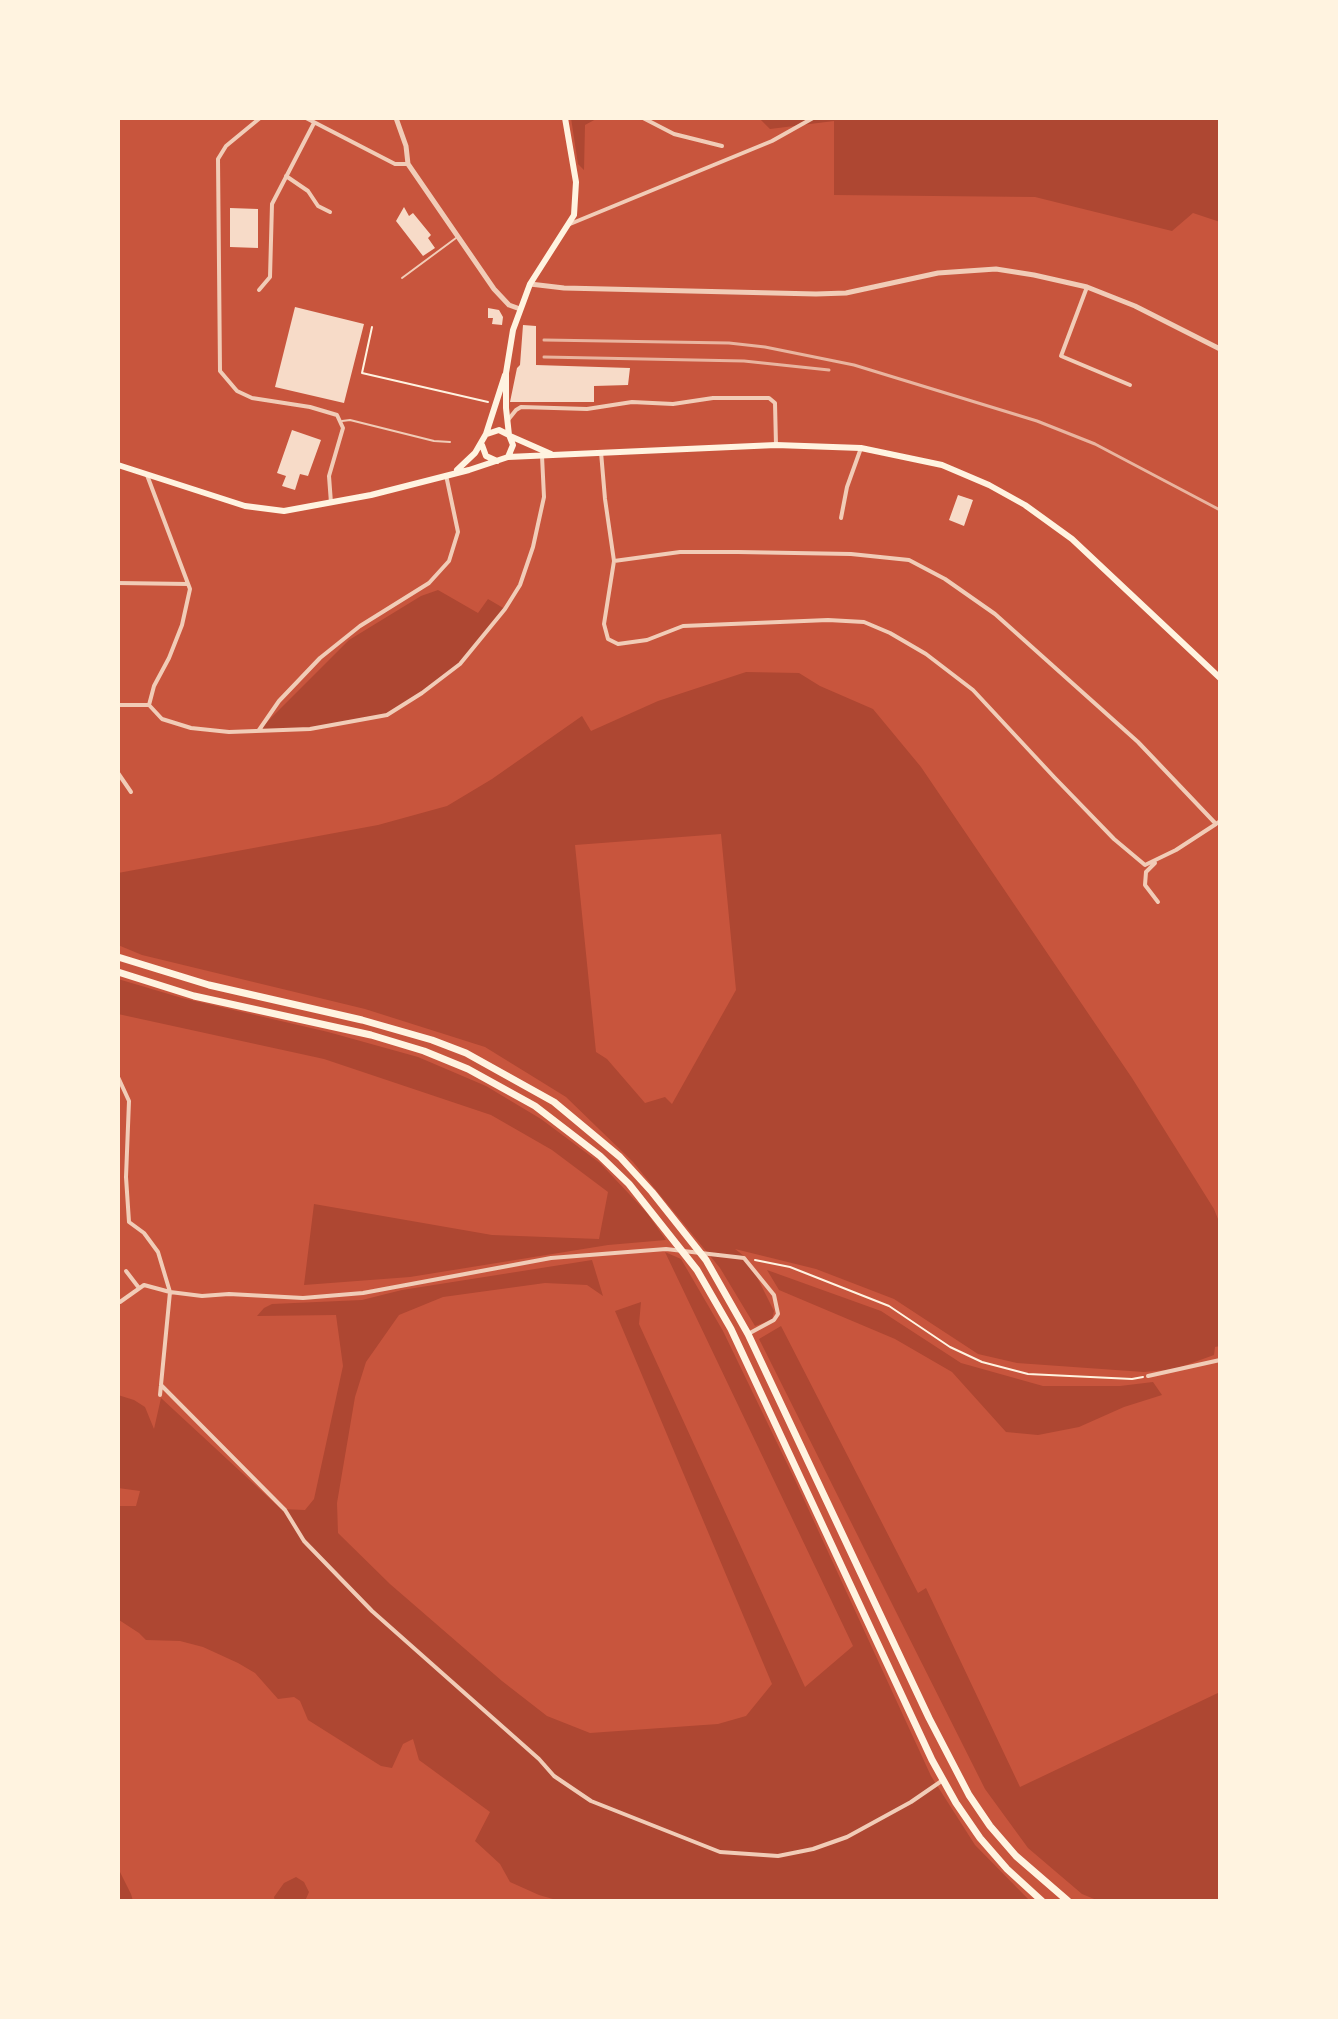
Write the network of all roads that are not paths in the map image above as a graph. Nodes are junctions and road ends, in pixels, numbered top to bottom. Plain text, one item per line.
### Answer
1 (154, 118) edge
2 (172, 118) edge
3 (306, 118) edge
4 (396, 118) edge
5 (565, 118) edge
6 (643, 118) edge
7 (813, 118) edge
8 (258, 119) edge
9 (314, 123) junction
10 (722, 146) dead end
11 (408, 164) junction
12 (286, 176) junction
13 (330, 212) dead end
14 (568, 225) junction
15 (457, 238) junction
16 (402, 278) dead end
17 (530, 284) junction
18 (1087, 287) junction
19 (259, 290) dead end
20 (520, 309) junction
21 (1220, 349) edge
22 (506, 373) junction
23 (1130, 385) dead end
24 (341, 422) junction
25 (506, 423) junction
26 (486, 434) junction
27 (510, 436) junction
28 (450, 442) dead end
29 (482, 442) junction
30 (776, 445) junction
31 (861, 448) junction
32 (601, 452) junction
33 (552, 454) junction
34 (542, 456) junction
35 (508, 457) junction
36 (497, 461) junction
37 (118, 465) edge
38 (454, 472) junction
39 (147, 475) junction
40 (446, 475) junction
41 (331, 503) junction
42 (841, 518) dead end
43 (614, 561) junction
44 (118, 583) edge
45 (188, 584) junction
46 (1220, 678) edge
47 (118, 705) edge
48 (149, 705) junction
49 (258, 731) junction
50 (118, 773) edge
51 (131, 792) dead end
52 (1218, 822) edge
53 (1156, 861) junction
54 (1158, 902) dead end
55 (118, 957) edge
56 (118, 972) edge
57 (118, 1077) edge
58 (126, 1271) dead end
59 (139, 1288) junction
60 (170, 1292) junction
61 (120, 1302) dead end
62 (748, 1334) junction
63 (1220, 1360) edge
64 (1148, 1376) road end
65 (161, 1385) junction
66 (160, 1395) dead end
67 (943, 1780) junction
68 (1042, 1901) edge
69 (1068, 1901) edge

1 - 2 street
3 - 9 street
4 - 11 street
5 - 14 main road
6 - 10 street
7 - 14 street
8 - 24 street
9 - 11 street
9 - 12 street
11 - 15 street
12 - 13 street
12 - 19 street
14 - 17 main road
15 - 16 lane
15 - 20 street
17 - 18 street
17 - 20 main road
18 - 21 street
18 - 23 street
20 - 22 main road
22 - 25 main road
22 - 26 main road
24 - 28 lane
24 - 41 street
25 - 27 main road
25 - 30 street
26 - 27 main road
26 - 29 main road
27 - 33 main road
27 - 35 main road
29 - 36 main road
29 - 38 main road
30 - 31 main road
30 - 32 main road
31 - 42 street
31 - 46 main road
32 - 33 main road
32 - 43 street
33 - 34 main road
34 - 35 main road
34 - 49 street
35 - 36 main road
36 - 38 main road
37 - 39 main road
38 - 40 main road
39 - 41 main road
39 - 45 street
40 - 41 main road
40 - 49 street
43 - 52 street
43 - 53 street
44 - 45 street
45 - 48 street
47 - 48 street
48 - 49 street
50 - 51 street
52 - 53 street
53 - 54 street
55 - 62 highway
56 - 67 highway
57 - 60 street
58 - 59 street
59 - 60 street
59 - 61 street
60 - 62 street
60 - 65 street
62 - 69 highway
63 - 64 street
65 - 66 street
65 - 67 street
67 - 68 highway

